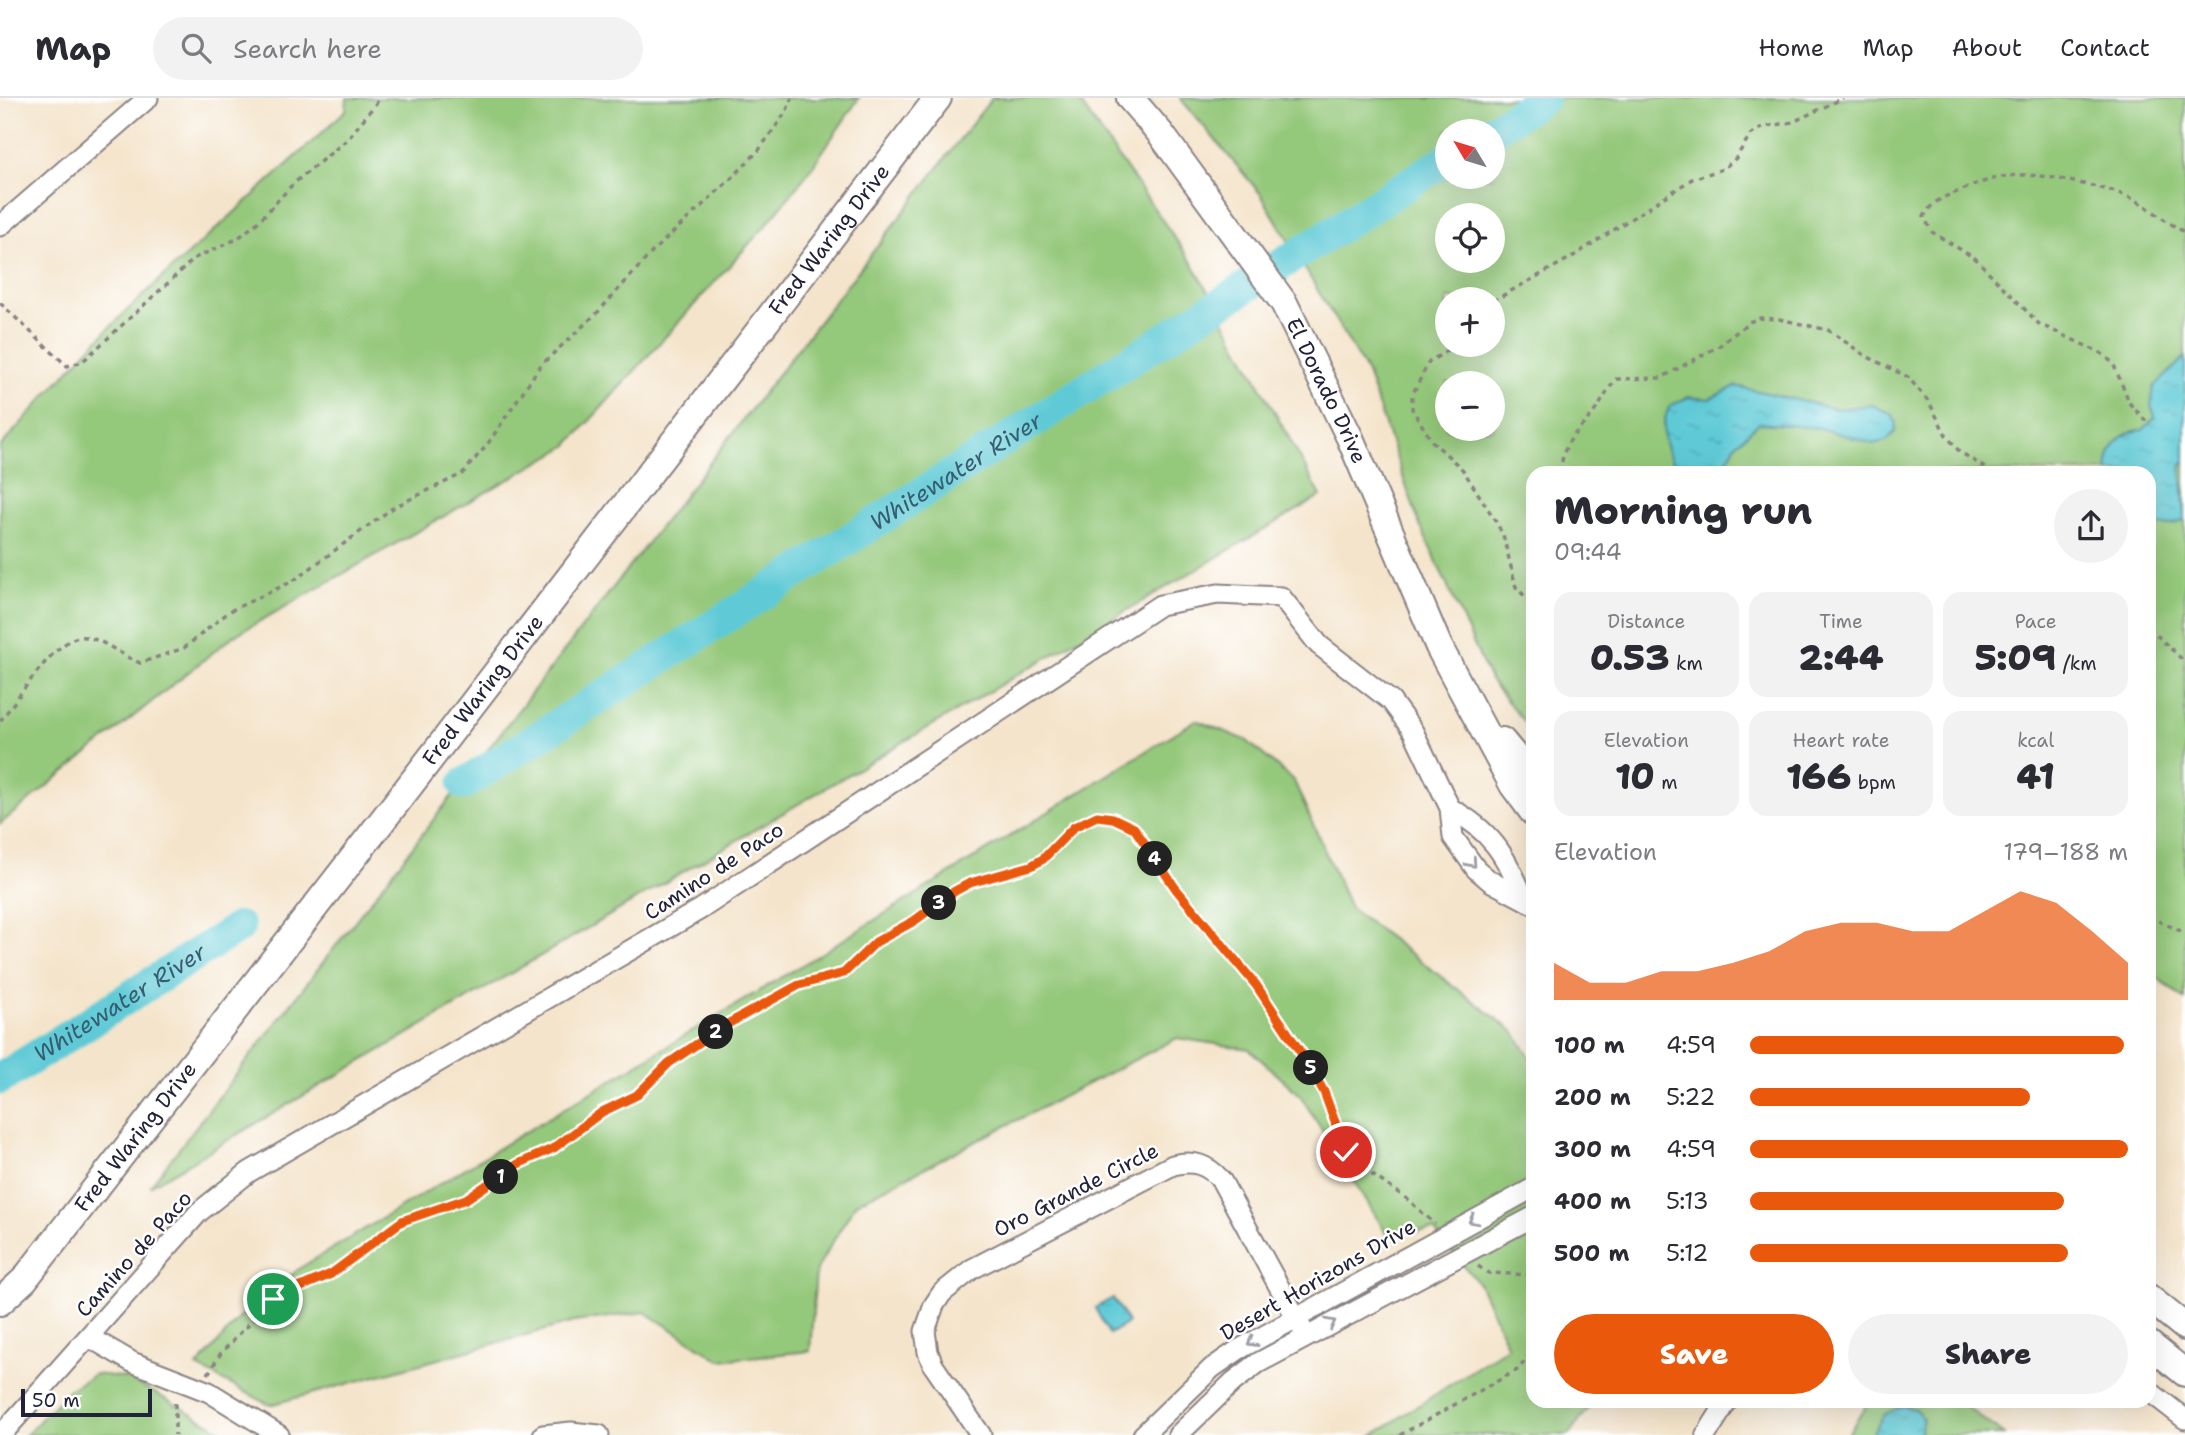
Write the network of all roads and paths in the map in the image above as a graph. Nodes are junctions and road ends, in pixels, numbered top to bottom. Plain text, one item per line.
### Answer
1 (148, 98) edge
2 (380, 98) edge
3 (792, 98) edge
4 (938, 98) edge
5 (1130, 98) edge
6 (1843, 98) edge
7 (0, 226) edge
8 (2185, 232) edge
9 (1505, 294) edge
10 (0, 303) edge
11 (1437, 357) edge
12 (2146, 421) dead end
13 (1561, 466) edge
14 (1983, 466) edge
15 (1526, 598) edge
16 (2156, 635) edge
17 (2185, 662) edge
18 (1476, 710) junction
19 (0, 721) edge
20 (1526, 770) edge
21 (1526, 803) edge
22 (1450, 808) junction
23 (1526, 896) edge
24 (1526, 899) edge
25 (2156, 920) edge
26 (2181, 931) dead end
27 (1526, 1192) edge
28 (1526, 1221) edge
29 (1439, 1227) dead end
30 (1471, 1261) dead end
31 (1526, 1275) edge
32 (24, 1280) junction
33 (0, 1302) edge
34 (1296, 1317) junction
35 (0, 1325) edge
36 (1306, 1336) junction
37 (89, 1337) junction
38 (2156, 1350) edge
39 (1526, 1359) edge
40 (2185, 1373) edge
41 (204, 1380) dead end
42 (2156, 1396) edge
43 (175, 1403) dead end
44 (1723, 1408) edge
45 (2185, 1419) edge
46 (1, 1435) edge
47 (175, 1435) edge
48 (279, 1435) edge
49 (543, 1435) edge
50 (599, 1435) edge
51 (981, 1435) edge
52 (1143, 1435) edge
53 (1178, 1435) edge
54 (1400, 1435) edge
55 (1706, 1435) edge

1 - 7 street
2 - 10 path
3 - 19 path
4 - 32 main road, Fred Waring Drive
5 - 18 main road, El Dorado Drive
6 - 9 path
8 - 12 path
11 - 15 path
13 - 14 path
16 - 17 path
18 - 20 main road, El Dorado Drive
18 - 21 main road, El Dorado Drive
22 - 23 street, Camino de Paco
22 -> 24 street, Camino de Paco
22 - 37 street, Camino de Paco
25 - 26 path
27 -> 34 street, Desert Horizons Drive
36 -> 28 street, Desert Horizons Drive
29 - 41 path
30 - 31 path
32 - 33 main road, Fred Waring Drive
32 - 35 main road, Fred Waring Drive
34 - 36 street, Oro Grande Circle
34 - 51 street, Oro Grande Circle
34 -> 52 street, Desert Horizons Drive
36 - 53 street, Desert Horizons Drive
37 - 46 street, Camino de Paco
37 - 48 street
38 - 40 main road
39 - 54 path
42 - 45 street
43 - 47 path
44 - 55 street
49 - 50 street

